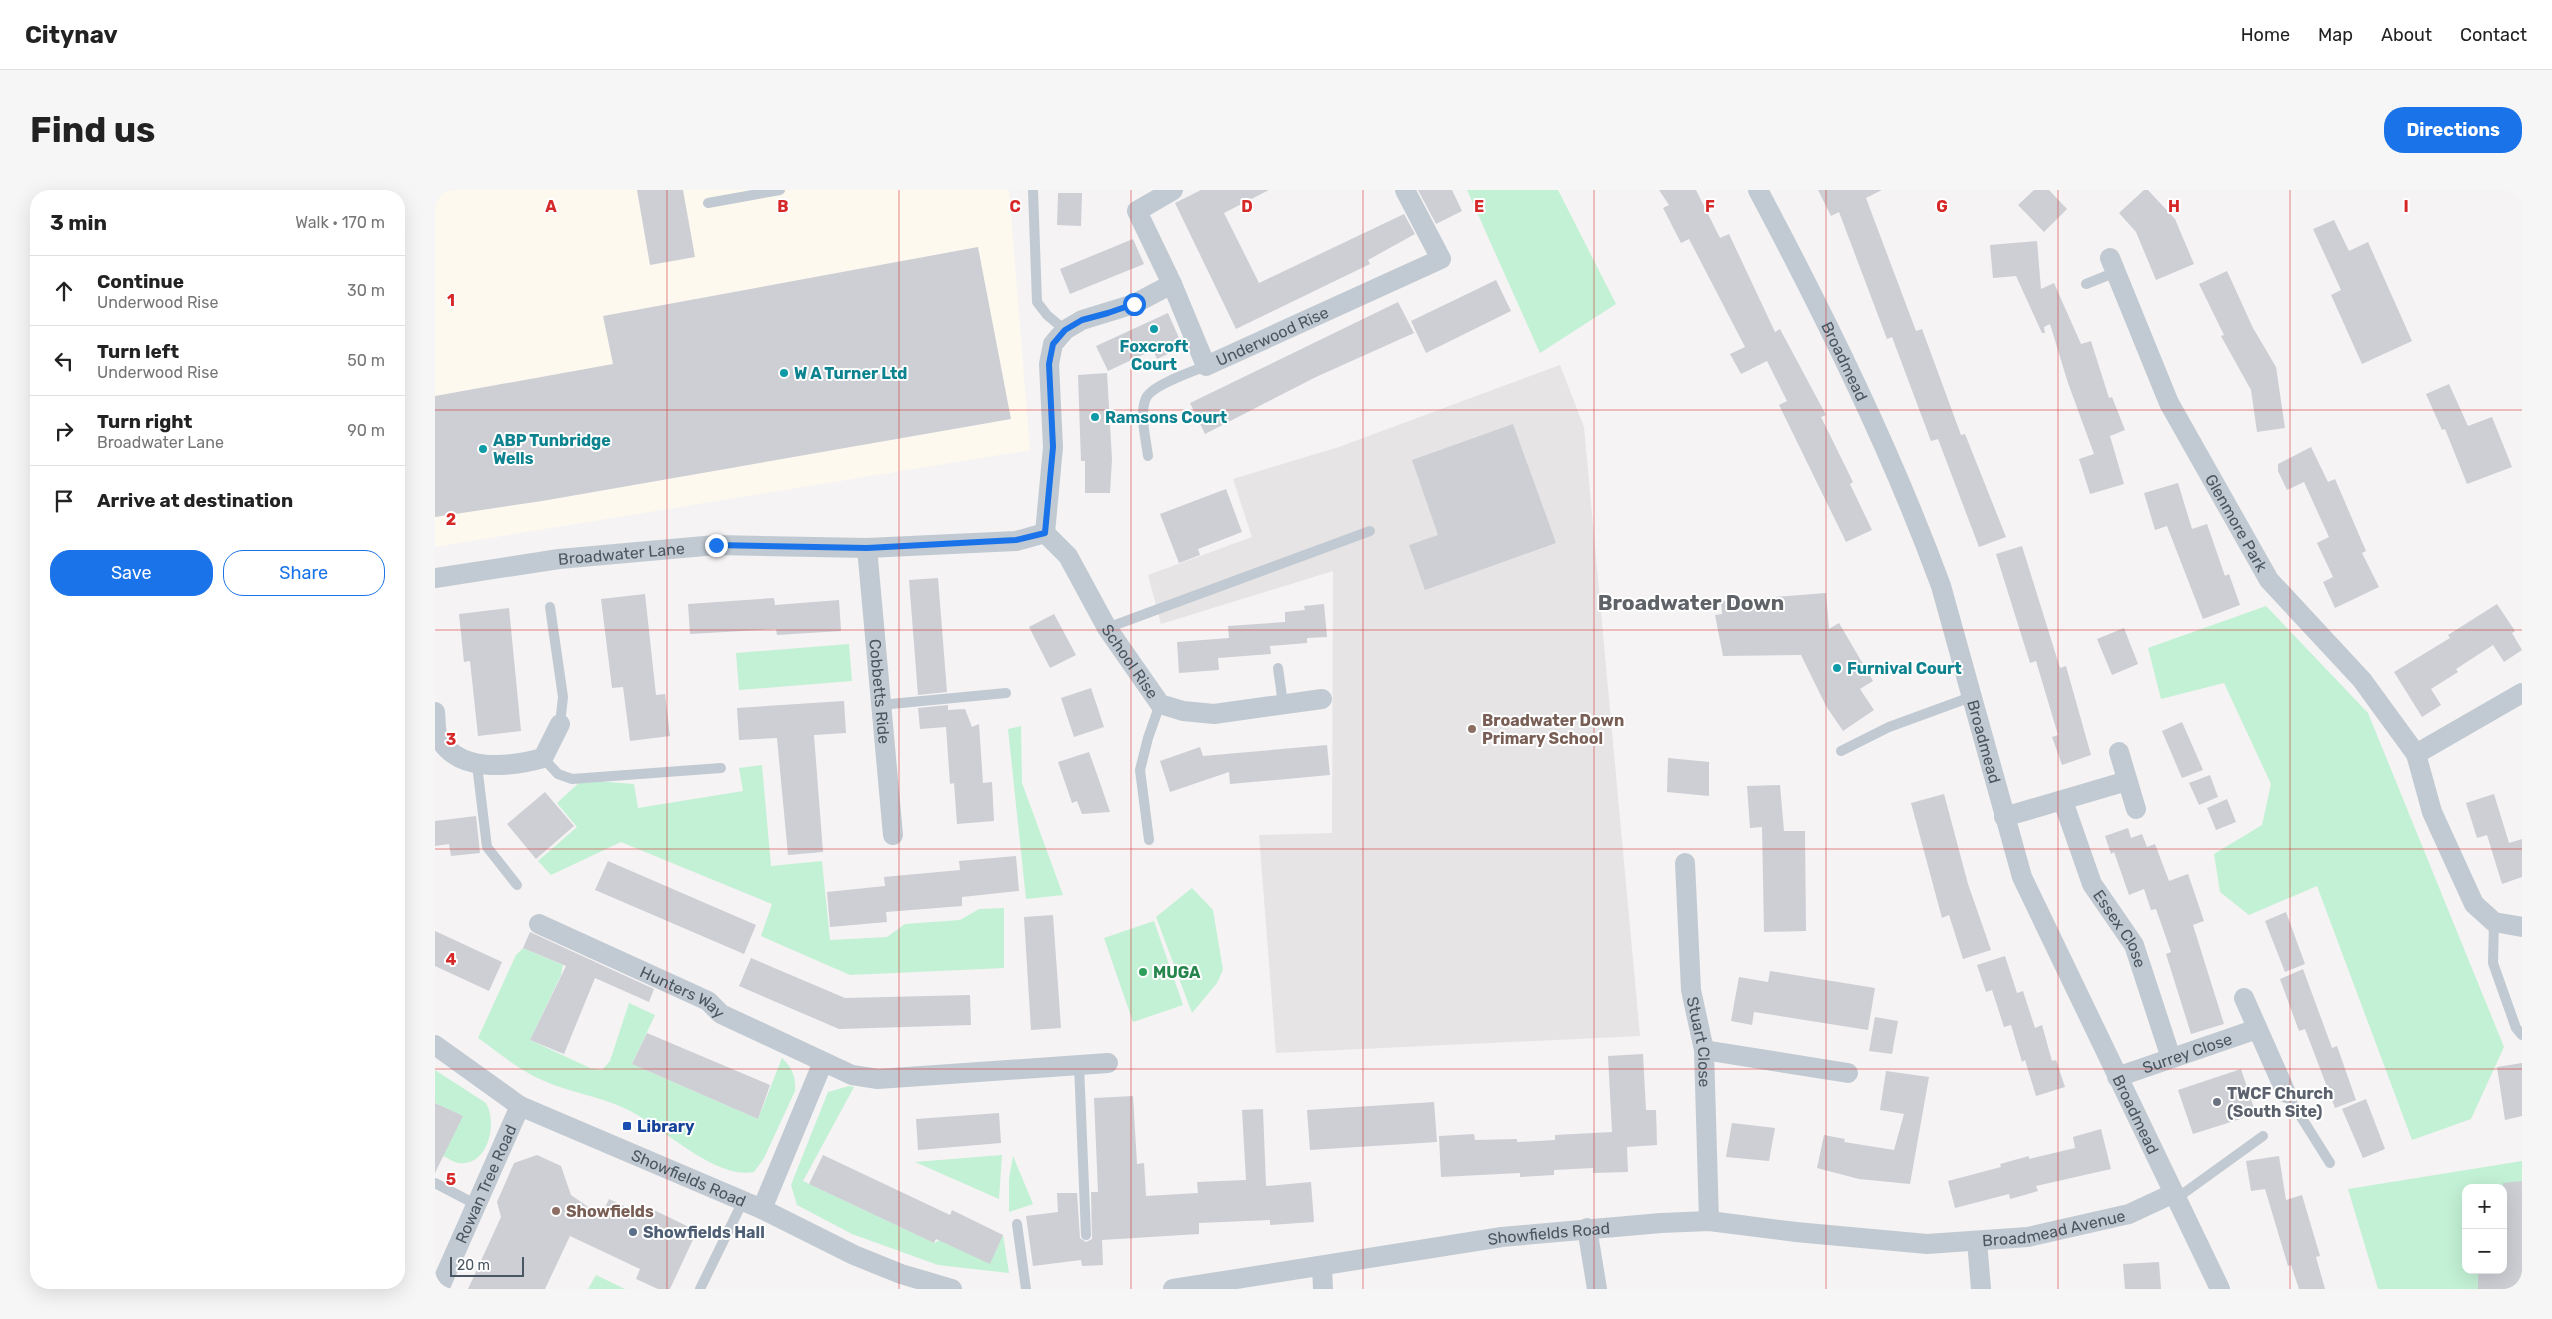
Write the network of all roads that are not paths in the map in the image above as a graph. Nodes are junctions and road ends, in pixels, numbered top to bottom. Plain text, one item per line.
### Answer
1 (780, 190) edge
2 (1033, 190) edge
3 (1173, 190) edge
4 (1405, 190) edge
5 (1758, 190) edge
6 (708, 203) dead end
7 (2113, 265) joint
8 (1172, 284) junction
9 (2086, 284) dead end
10 (1065, 330) junction
11 (1206, 366) junction
12 (1148, 456) dead end
13 (1370, 531) dead end
14 (1045, 533) junction
15 (867, 548) junction
16 (435, 578) edge
17 (550, 607) dead end
18 (1107, 628) junction
19 (1279, 668) dead end
20 (1006, 693) dead end
21 (2522, 695) edge
22 (1971, 697) junction
23 (1322, 699) dead end
24 (1160, 704) junction
25 (1283, 704) junction
26 (880, 705) junction
27 (435, 712) edge
28 (560, 724) joint
29 (436, 735) edge
30 (1841, 751) dead end
31 (2119, 752) dead end
32 (2416, 754) junction
33 (543, 758) junction
34 (477, 765) junction
35 (721, 768) dead end
36 (2127, 781) junction
37 (2063, 801) junction
38 (2136, 809) dead end
39 (2004, 818) junction
40 (893, 835) dead end
41 (1149, 840) dead end
42 (1685, 863) dead end
43 (517, 885) dead end
44 (2493, 922) junction
45 (539, 924) dead end
46 (2522, 927) edge
47 (2244, 998) dead end
48 (2257, 1029) junction
49 (2522, 1035) edge
50 (435, 1045) edge
51 (1704, 1050) junction
52 (2171, 1058) junction
53 (823, 1062) junction
54 (1108, 1064) dead end
55 (1079, 1065) junction
56 (1847, 1073) dead end
57 (2117, 1077) junction
58 (2286, 1093) joint
59 (520, 1106) junction
60 (2263, 1136) dead end
61 (2331, 1163) dead end
62 (435, 1183) edge
63 (2175, 1195) junction
64 (743, 1201) junction
65 (477, 1205) junction
66 (762, 1209) junction
67 (1709, 1221) junction
68 (1017, 1224) dead end
69 (1587, 1228) junction
70 (1086, 1235) dead end
71 (1977, 1241) junction
72 (1927, 1244) joint
73 (1322, 1266) junction
74 (439, 1289) edge
75 (700, 1289) edge
76 (952, 1289) edge
77 (1026, 1289) edge
78 (1173, 1289) edge
79 (1323, 1289) edge
80 (1597, 1289) edge
81 (1981, 1289) edge
82 (2220, 1289) edge

1 - 6 lane
2 - 10 lane
3 - 8 street, Underwood Rise
4 - 11 street, Underwood Rise
5 - 22 street, Broadmead
7 - 9 lane
7 - 32 street, Glenmore Park
8 - 10 street
8 - 11 street, Underwood Rise
10 - 14 street
11 - 12 lane
13 - 18 lane
14 - 15 street, Broadwater Lane
14 - 18 street, School Rise
15 - 16 street, Broadwater Lane
15 - 26 street, Cobbetts Ride
17 - 28 lane
18 - 24 street, School Rise
19 - 25 lane
20 - 26 lane
21 - 32 street
22 - 30 lane
22 - 39 street, Broadmead
23 - 25 street, School Rise
24 - 25 street, School Rise
24 - 41 lane
26 - 40 street, Cobbetts Ride
27 - 29 street
28 - 33 street
29 - 34 street
31 - 36 street
32 - 44 street, Glenmore Park
33 - 34 street
33 - 35 lane
34 - 43 lane
36 - 37 street
36 - 38 street
37 - 39 street
37 - 52 street, Essex Close
39 - 57 street, Broadmead
42 - 51 street, Stuart Close
44 - 46 street
44 - 49 lane
45 - 53 street, Hunters Way
47 - 48 street
48 - 52 street, Surrey Close
48 - 58 street
50 - 59 street, Showfields Road
51 - 56 street
51 - 67 street, Stuart Close
52 - 57 street, Surrey Close
53 - 55 street, Hunters Way
53 - 66 street
54 - 55 street, Hunters Way
55 - 70 lane
57 - 63 street, Broadmead
58 - 61 lane
59 - 64 street, Showfields Road
59 - 65 street, Rowan Tree Road
60 - 63 lane
62 - 65 lane
63 - 71 street, Broadmead Avenue
63 - 82 street, Broadmead
64 - 66 street, Showfields Road
64 - 75 lane
65 - 74 street, Rowan Tree Road
66 - 76 street, Showfields Road
67 - 69 street, Showfields Road
67 - 72 street, Showfields Road
68 - 77 lane
69 - 73 street, Showfields Road
69 - 80 street
71 - 72 street, Broadmead Avenue
71 - 81 street
73 - 78 street, Showfields Road
73 - 79 street

